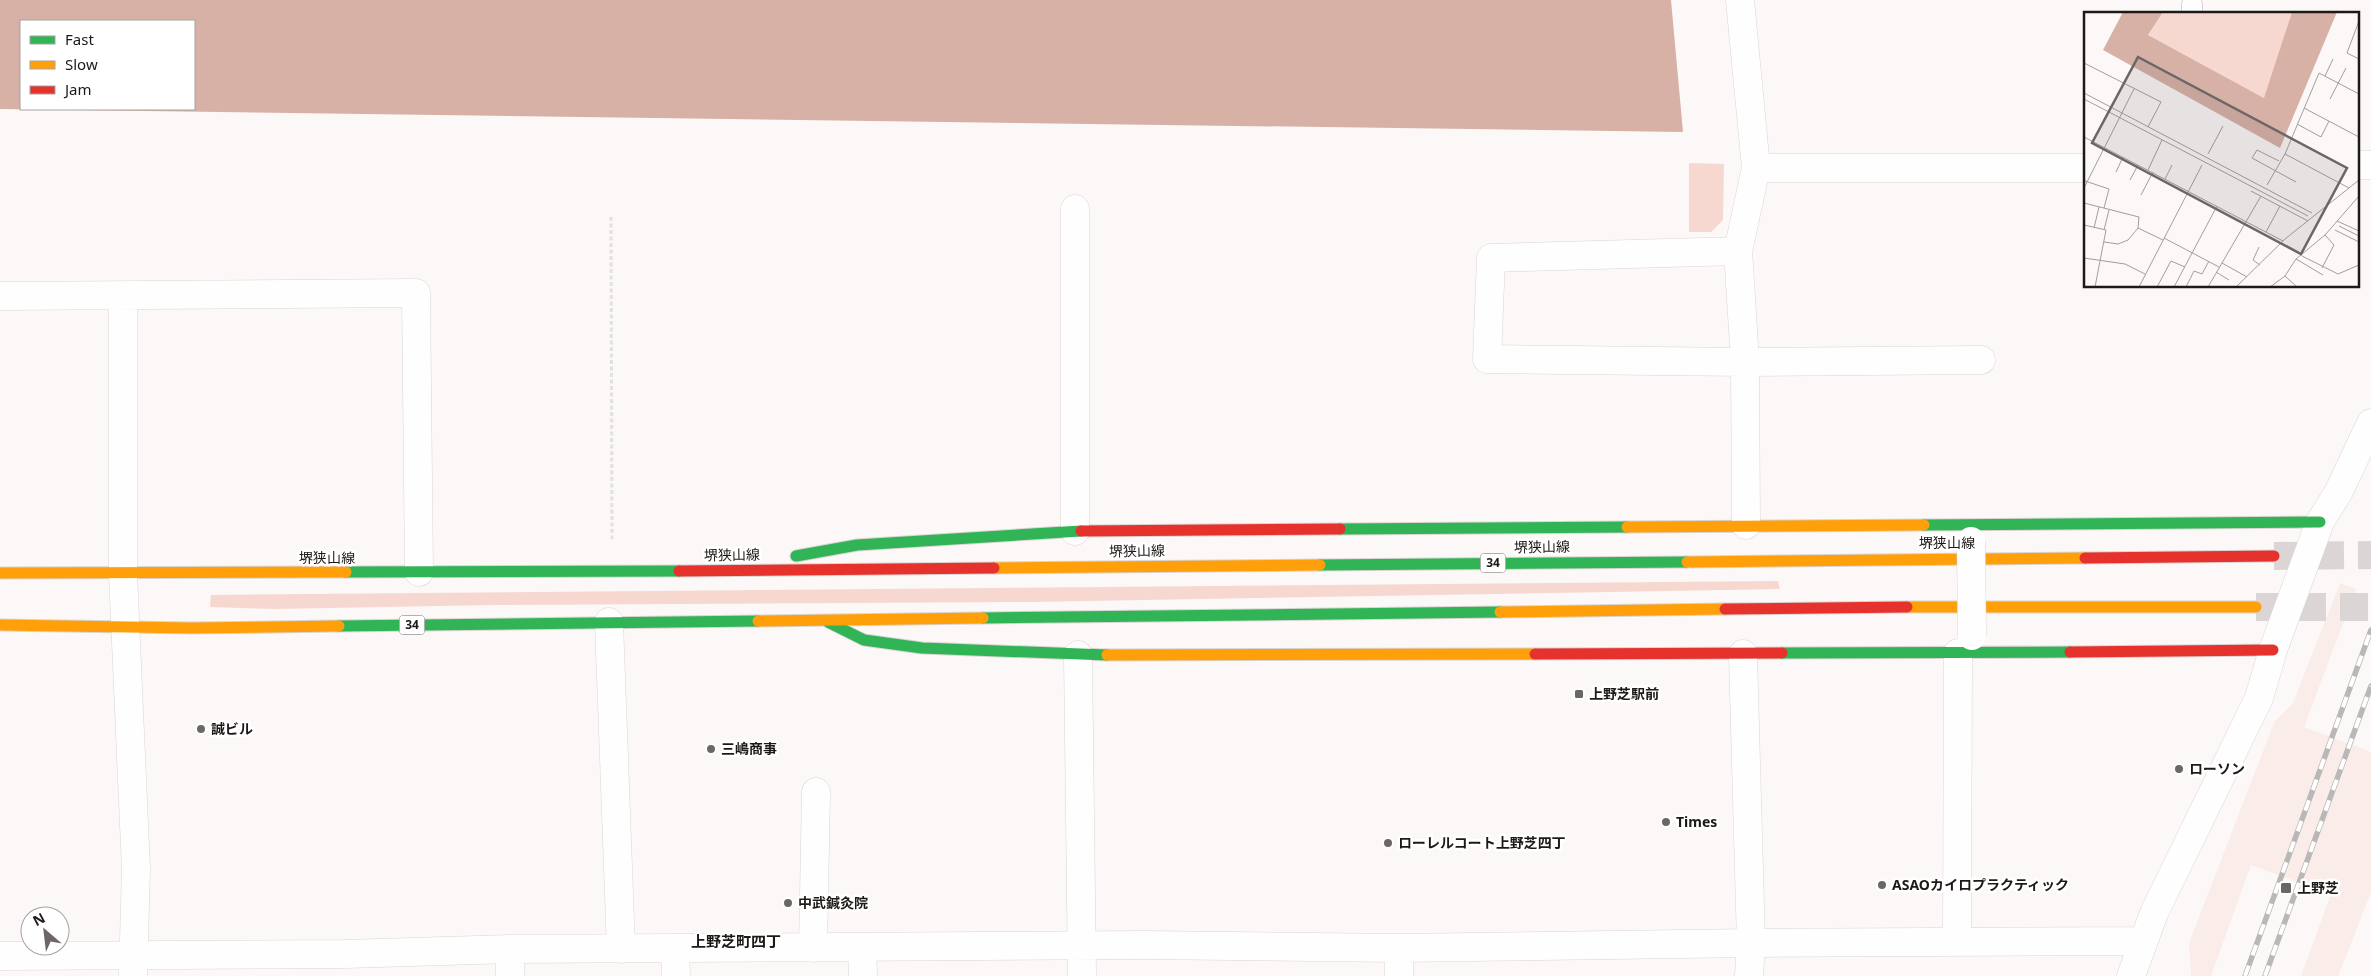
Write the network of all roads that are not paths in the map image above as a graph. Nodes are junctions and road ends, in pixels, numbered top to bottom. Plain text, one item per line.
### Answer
1 (1740, 0) edge
2 (2358, 165) edge
3 (2371, 165) edge
4 (1756, 168) junction
5 (2084, 168) edge
6 (1075, 208) dead end
7 (1738, 251) junction
8 (0, 296) edge
9 (123, 296) junction
10 (1981, 360) dead end
11 (1746, 362) junction
12 (2371, 423) edge
13 (2320, 522) junction
14 (1746, 525) junction
15 (1075, 531) junction
16 (1971, 533) junction
17 (2274, 556) tunnel mouth
18 (711, 570) junction
19 (419, 572) junction
20 (0, 573) edge
21 (123, 574) junction
22 (2256, 607) tunnel mouth
23 (825, 620) junction
24 (609, 622) junction
25 (0, 625) edge
26 (125, 626) junction
27 (1968, 647) junction
28 (2273, 650) junction
29 (1078, 654) junction
30 (1743, 654) junction
31 (816, 792) dead end
32 (1957, 942) junction
33 (2143, 942) junction
34 (1751, 943) junction
35 (1082, 946) junction
36 (862, 947) junction
37 (813, 948) junction
38 (1399, 948) junction
39 (510, 949) junction
40 (621, 949) junction
41 (675, 949) junction
42 (0, 956) edge
43 (345, 965) edge
44 (132, 966) edge
45 (510, 976) edge
46 (676, 976) edge
47 (863, 976) edge
48 (1082, 976) edge
49 (1399, 976) edge
50 (1749, 976) edge
51 (2131, 976) edge

1 - 4 street
2 - 3 street
4 - 5 street
4 - 7 street
6 - 15 street
7 - 11 street
7 - 11 street
8 - 9 street
9 - 19 street
9 - 21 street
10 - 11 street
11 - 14 street
12 - 13 street
13 - 16 main road
13 - 28 street
14 - 15 main road
14 - 16 main road
15 - 18 main road
16 - 27 street, bridge
17 - 18 main road, 堺狭山線 / 34
18 - 19 main road, 堺狭山線 / 34
19 - 21 main road, 堺狭山線 / 34
20 - 21 main road, 堺狭山線 / 34
21 - 26 street
22 - 23 main road, 34
23 - 24 main road, 34
23 - 29 main road
24 - 26 main road, 34
24 - 40 street
25 - 26 main road, 34
26 - 44 street
27 - 28 main road
27 - 30 main road
27 - 32 street
28 - 33 street
29 - 30 main road
29 - 35 street
30 - 34 street
31 - 37 street
32 - 33 street
32 - 34 street
33 - 51 street
34 - 38 street
34 - 50 street
35 - 36 street
35 - 38 street
35 - 48 street
36 - 37 street
36 - 47 street
37 - 41 street
38 - 49 street
39 - 40 street
39 - 43 street
39 - 45 street
40 - 41 street
41 - 46 street
42 - 44 street
43 - 44 street

